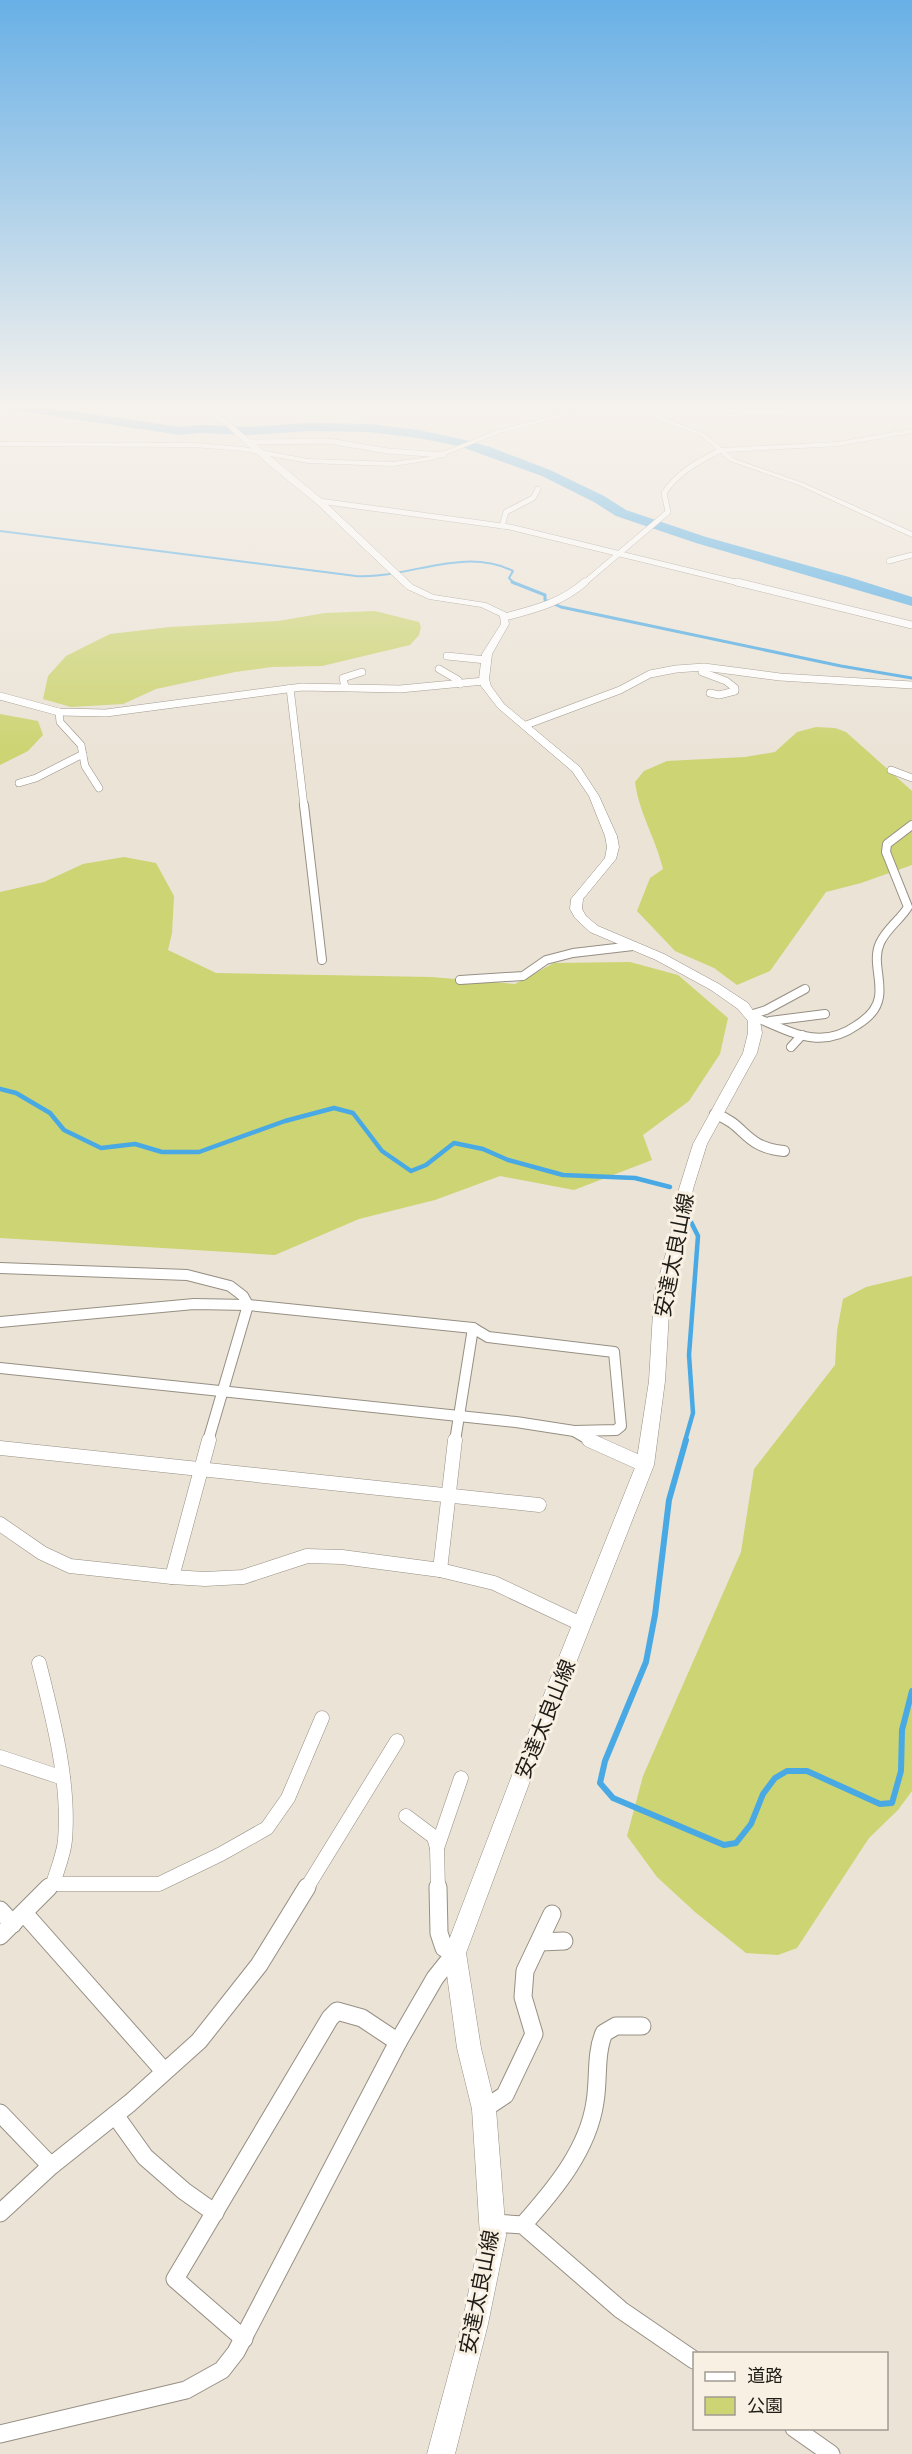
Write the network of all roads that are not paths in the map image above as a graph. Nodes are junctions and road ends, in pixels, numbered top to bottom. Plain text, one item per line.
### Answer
1 (341, 522) edge
2 (469, 522) edge
3 (503, 522) edge
4 (658, 522) edge
5 (883, 522) edge
6 (502, 526) junction
7 (912, 535) edge
8 (621, 554) junction
9 (912, 555) edge
10 (889, 561) dead end
11 (505, 617) junction
12 (912, 626) edge
13 (447, 656) dead end
14 (486, 660) junction
15 (693, 667) junction
16 (439, 669) dead end
17 (734, 671) junction
18 (362, 672) dead end
19 (484, 681) junction
20 (726, 681) junction
21 (460, 684) junction
22 (912, 685) edge
23 (345, 687) junction
24 (290, 688) junction
25 (710, 693) dead end
26 (0, 696) edge
27 (59, 712) junction
28 (526, 725) junction
29 (83, 754) junction
30 (891, 770) dead end
31 (912, 778) edge
32 (19, 783) dead end
33 (99, 788) dead end
34 (912, 825) edge
35 (910, 908) edge
36 (633, 946) junction
37 (322, 960) dead end
38 (460, 980) dead end
39 (805, 988) dead end
40 (825, 1014) dead end
41 (759, 1018) junction
42 (802, 1035) junction
43 (791, 1047) dead end
44 (715, 1114) junction
45 (784, 1151) dead end
46 (0, 1268) edge
47 (248, 1305) junction
48 (0, 1322) edge
49 (473, 1328) junction
50 (0, 1368) edge
51 (223, 1391) junction
52 (458, 1414) junction
53 (574, 1431) junction
54 (0, 1448) edge
55 (645, 1465) junction
56 (200, 1470) junction
57 (448, 1496) junction
58 (539, 1505) dead end
59 (0, 1524) edge
60 (440, 1570) junction
61 (172, 1577) junction
62 (583, 1625) junction
63 (39, 1664) dead end
64 (322, 1718) dead end
65 (398, 1741) dead end
66 (0, 1757) edge
67 (63, 1778) junction
68 (461, 1778) dead end
69 (406, 1816) dead end
70 (437, 1848) junction
71 (53, 1884) junction
72 (0, 1910) edge
73 (552, 1914) dead end
74 (18, 1918) junction
75 (0, 1936) edge
76 (564, 1941) dead end
77 (540, 1942) junction
78 (455, 1953) junction
79 (642, 2026) dead end
80 (398, 2042) junction
81 (164, 2071) junction
82 (484, 2109) junction
83 (0, 2113) edge
84 (115, 2115) junction
85 (51, 2166) junction
86 (0, 2212) edge
87 (215, 2213) junction
88 (493, 2223) junction
89 (523, 2225) junction
90 (243, 2339) junction
91 (693, 2359) edge
92 (797, 2430) edge
93 (0, 2434) edge
94 (441, 2454) edge
95 (831, 2454) edge

1 - 11 main road
2 - 6 street
3 - 6 street
4 - 8 street
5 - 7 street
6 - 8 street
8 - 11 street
8 - 12 street
9 - 10 street
11 - 14 main road
13 - 14 street
14 - 19 main road
15 - 17 street
15 - 20 street
15 - 28 street
16 - 21 street
17 - 20 street
17 - 22 street
18 - 23 street
19 - 21 street
19 - 28 main road
20 - 25 street
21 - 23 street
23 - 24 street
24 - 27 street
24 - 37 street
26 - 27 street
27 - 29 street
28 - 36 main road
29 - 32 street
29 - 33 street
30 - 31 street
34 - 35 street
35 - 42 street
36 - 38 street
36 - 41 main road
39 - 41 street
40 - 41 street
41 - 42 street
41 - 44 main road, 安達太良山線
42 - 43 street
44 - 45 street
44 - 55 main road, 安達太良山線
46 - 47 street
47 - 48 street
47 - 49 street
47 - 51 street
49 - 52 street
49 - 53 street
50 - 51 street
51 - 52 street
51 - 56 street
52 - 53 street
52 - 57 street
53 - 55 street
54 - 56 street
55 - 62 main road, 安達太良山線
56 - 57 street
56 - 61 street
57 - 58 street
57 - 60 street
59 - 61 street
60 - 61 street
60 - 62 street
62 - 78 main road, 安達太良山線
63 - 67 street
64 - 71 street
65 - 81 street
66 - 67 street
67 - 71 street
68 - 70 street
69 - 70 street
70 - 78 street
71 - 74 street
72 - 74 street
73 - 77 street
74 - 75 street
74 - 81 street
76 - 77 street
77 - 82 street
78 - 80 street
78 - 82 main road, 安達太良山線
79 - 89 street
80 - 87 street
80 - 90 street
81 - 84 street
82 - 88 main road, 安達太良山線
83 - 85 street
84 - 85 street
84 - 87 street
85 - 86 street
87 - 90 street
88 - 89 street
88 - 94 main road, 安達太良山線
89 - 91 street
90 - 93 street
92 - 95 street

